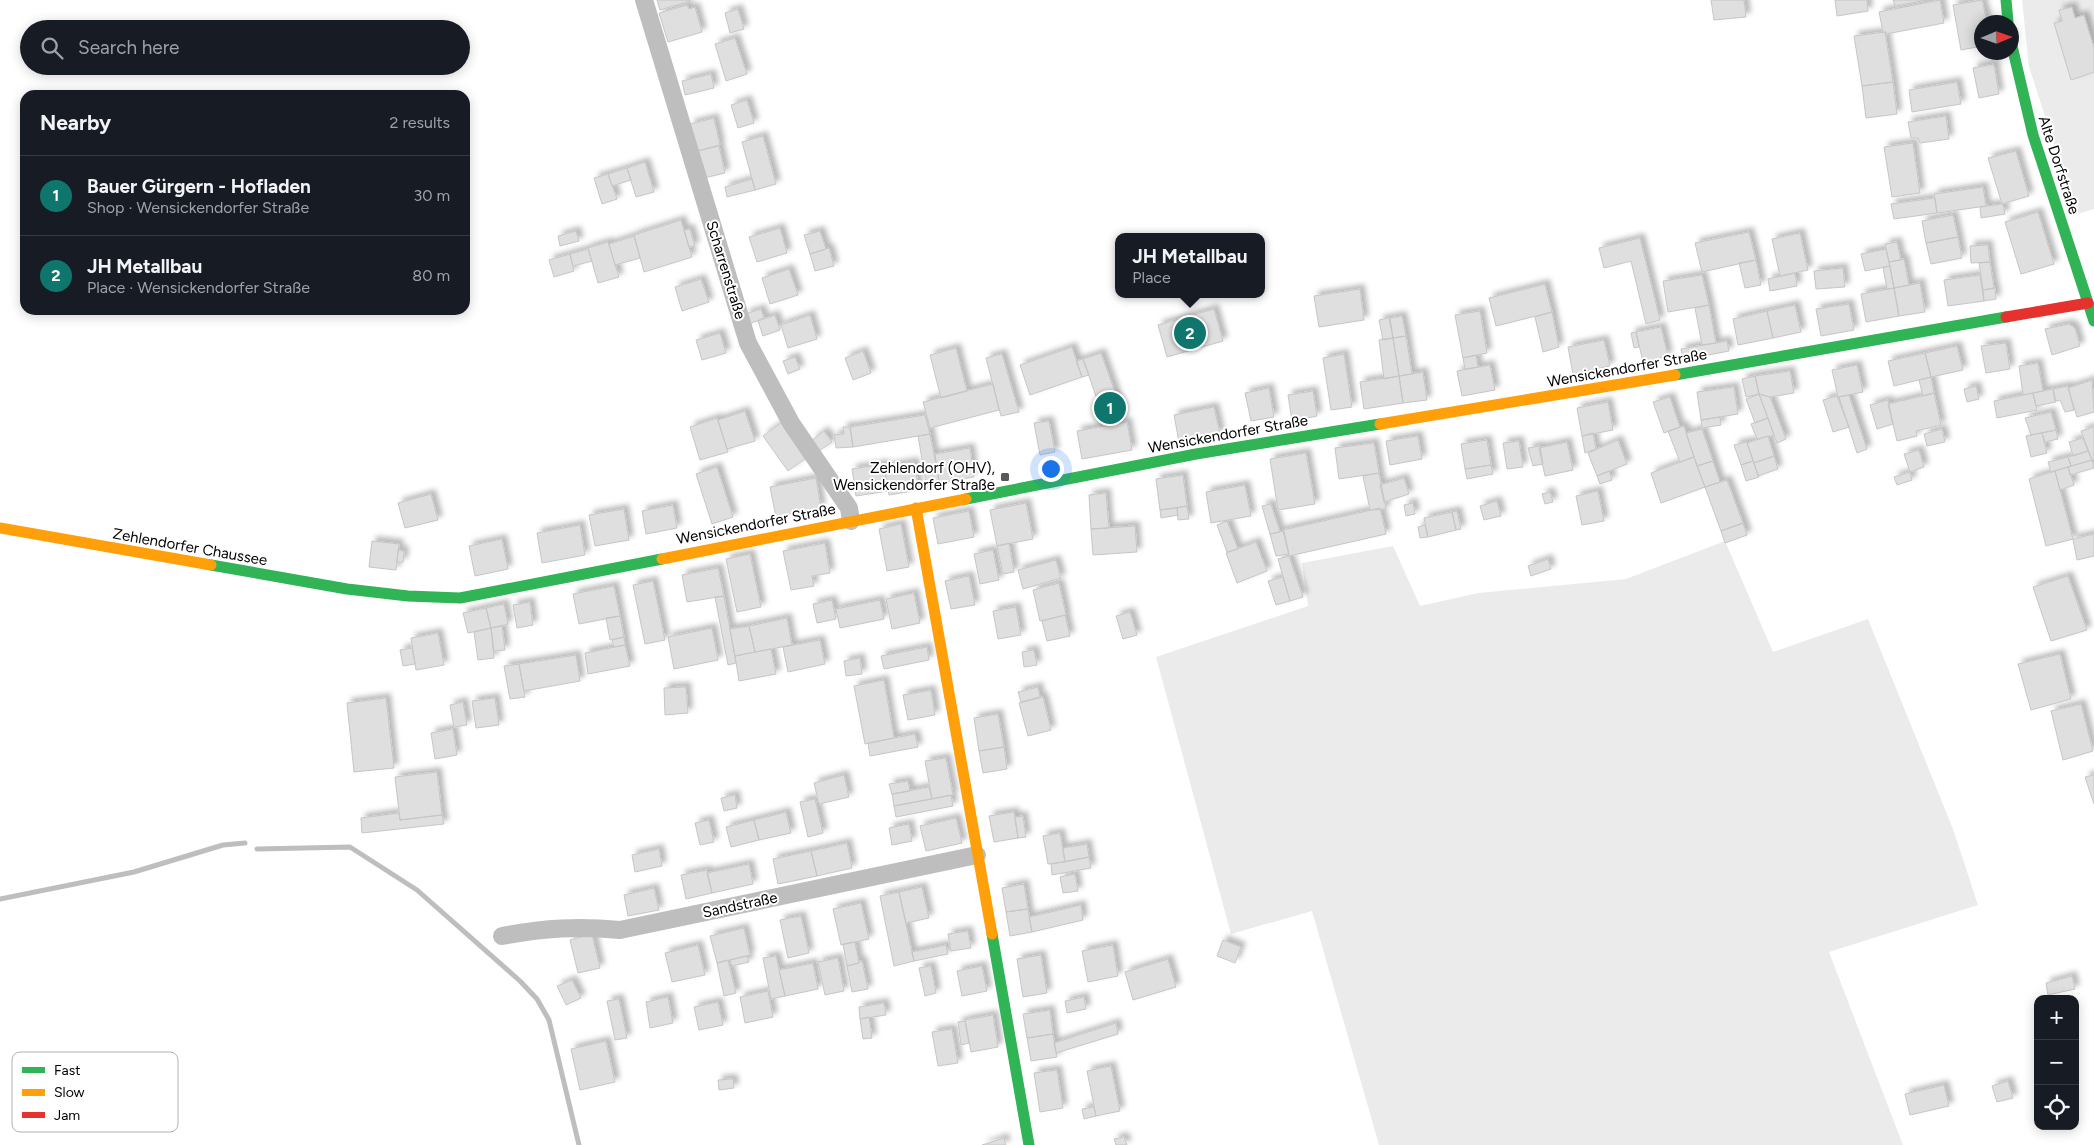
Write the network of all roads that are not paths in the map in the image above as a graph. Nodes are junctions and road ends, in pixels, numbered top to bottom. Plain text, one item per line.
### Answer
1 (644, 0) edge
2 (2006, 0) edge
3 (2007, 15) edge
4 (2015, 60) edge
5 (2088, 303) junction
6 (2094, 321) edge
7 (916, 508) junction
8 (851, 521) junction
9 (0, 528) edge
10 (375, 593) joint
11 (977, 855) junction
12 (502, 936) dead end
13 (1029, 1145) edge

1 - 8 street, Scharrenstraße
2 - 3 main road
4 - 5 main road, Alte Dorfstraße
5 - 6 main road, Alte Dorfstraße
5 - 7 main road, Wensickendorfer Straße
7 - 8 main road, Wensickendorfer Straße
7 - 11 main road
8 - 10 main road, Wensickendorfer Straße
9 - 10 main road, Zehlendorfer Chaussee
11 - 12 street, Sandstraße
11 - 13 main road

